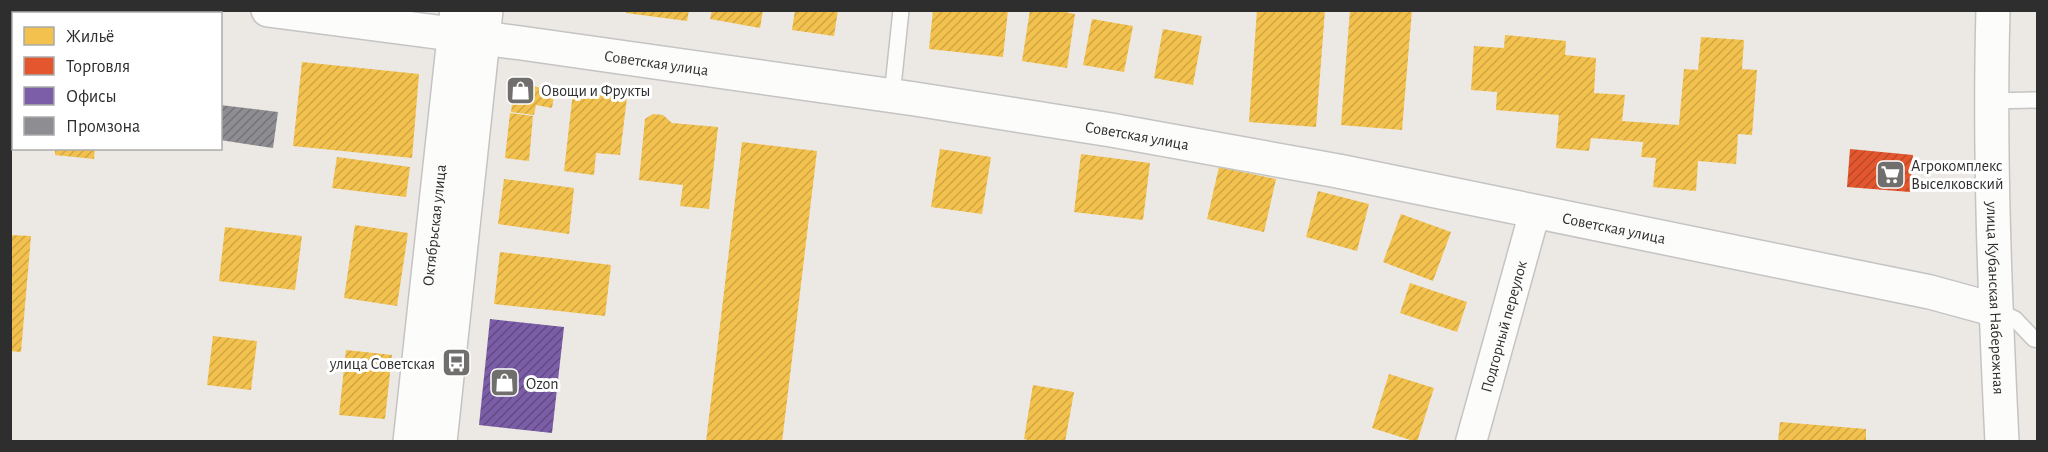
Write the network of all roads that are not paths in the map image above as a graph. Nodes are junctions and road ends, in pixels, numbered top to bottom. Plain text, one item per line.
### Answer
1 (268, 10) edge
2 (901, 10) edge
3 (1993, 10) edge
4 (470, 23) edge
5 (892, 96) junction
6 (2037, 99) edge
7 (1990, 101) junction
8 (1535, 211) junction
9 (1996, 310) junction
10 (2037, 340) edge
11 (410, 441) edge
12 (440, 441) edge
13 (1471, 441) edge
14 (2002, 441) edge

1 - 4 street, Советская улица
2 - 5 lane
3 - 7 street, улица Кубанская Набережная
4 - 5 street, Советская улица
4 - 11 street, Октябрьская улица
4 - 12 street, Октябрьская улица
5 - 8 street, Советская улица
6 - 7 lane
7 - 9 street, улица Кубанская Набережная
8 - 9 street, Советская улица
8 - 13 street, Подгорный переулок
9 - 10 lane
9 - 14 street, улица Кубанская Набережная

